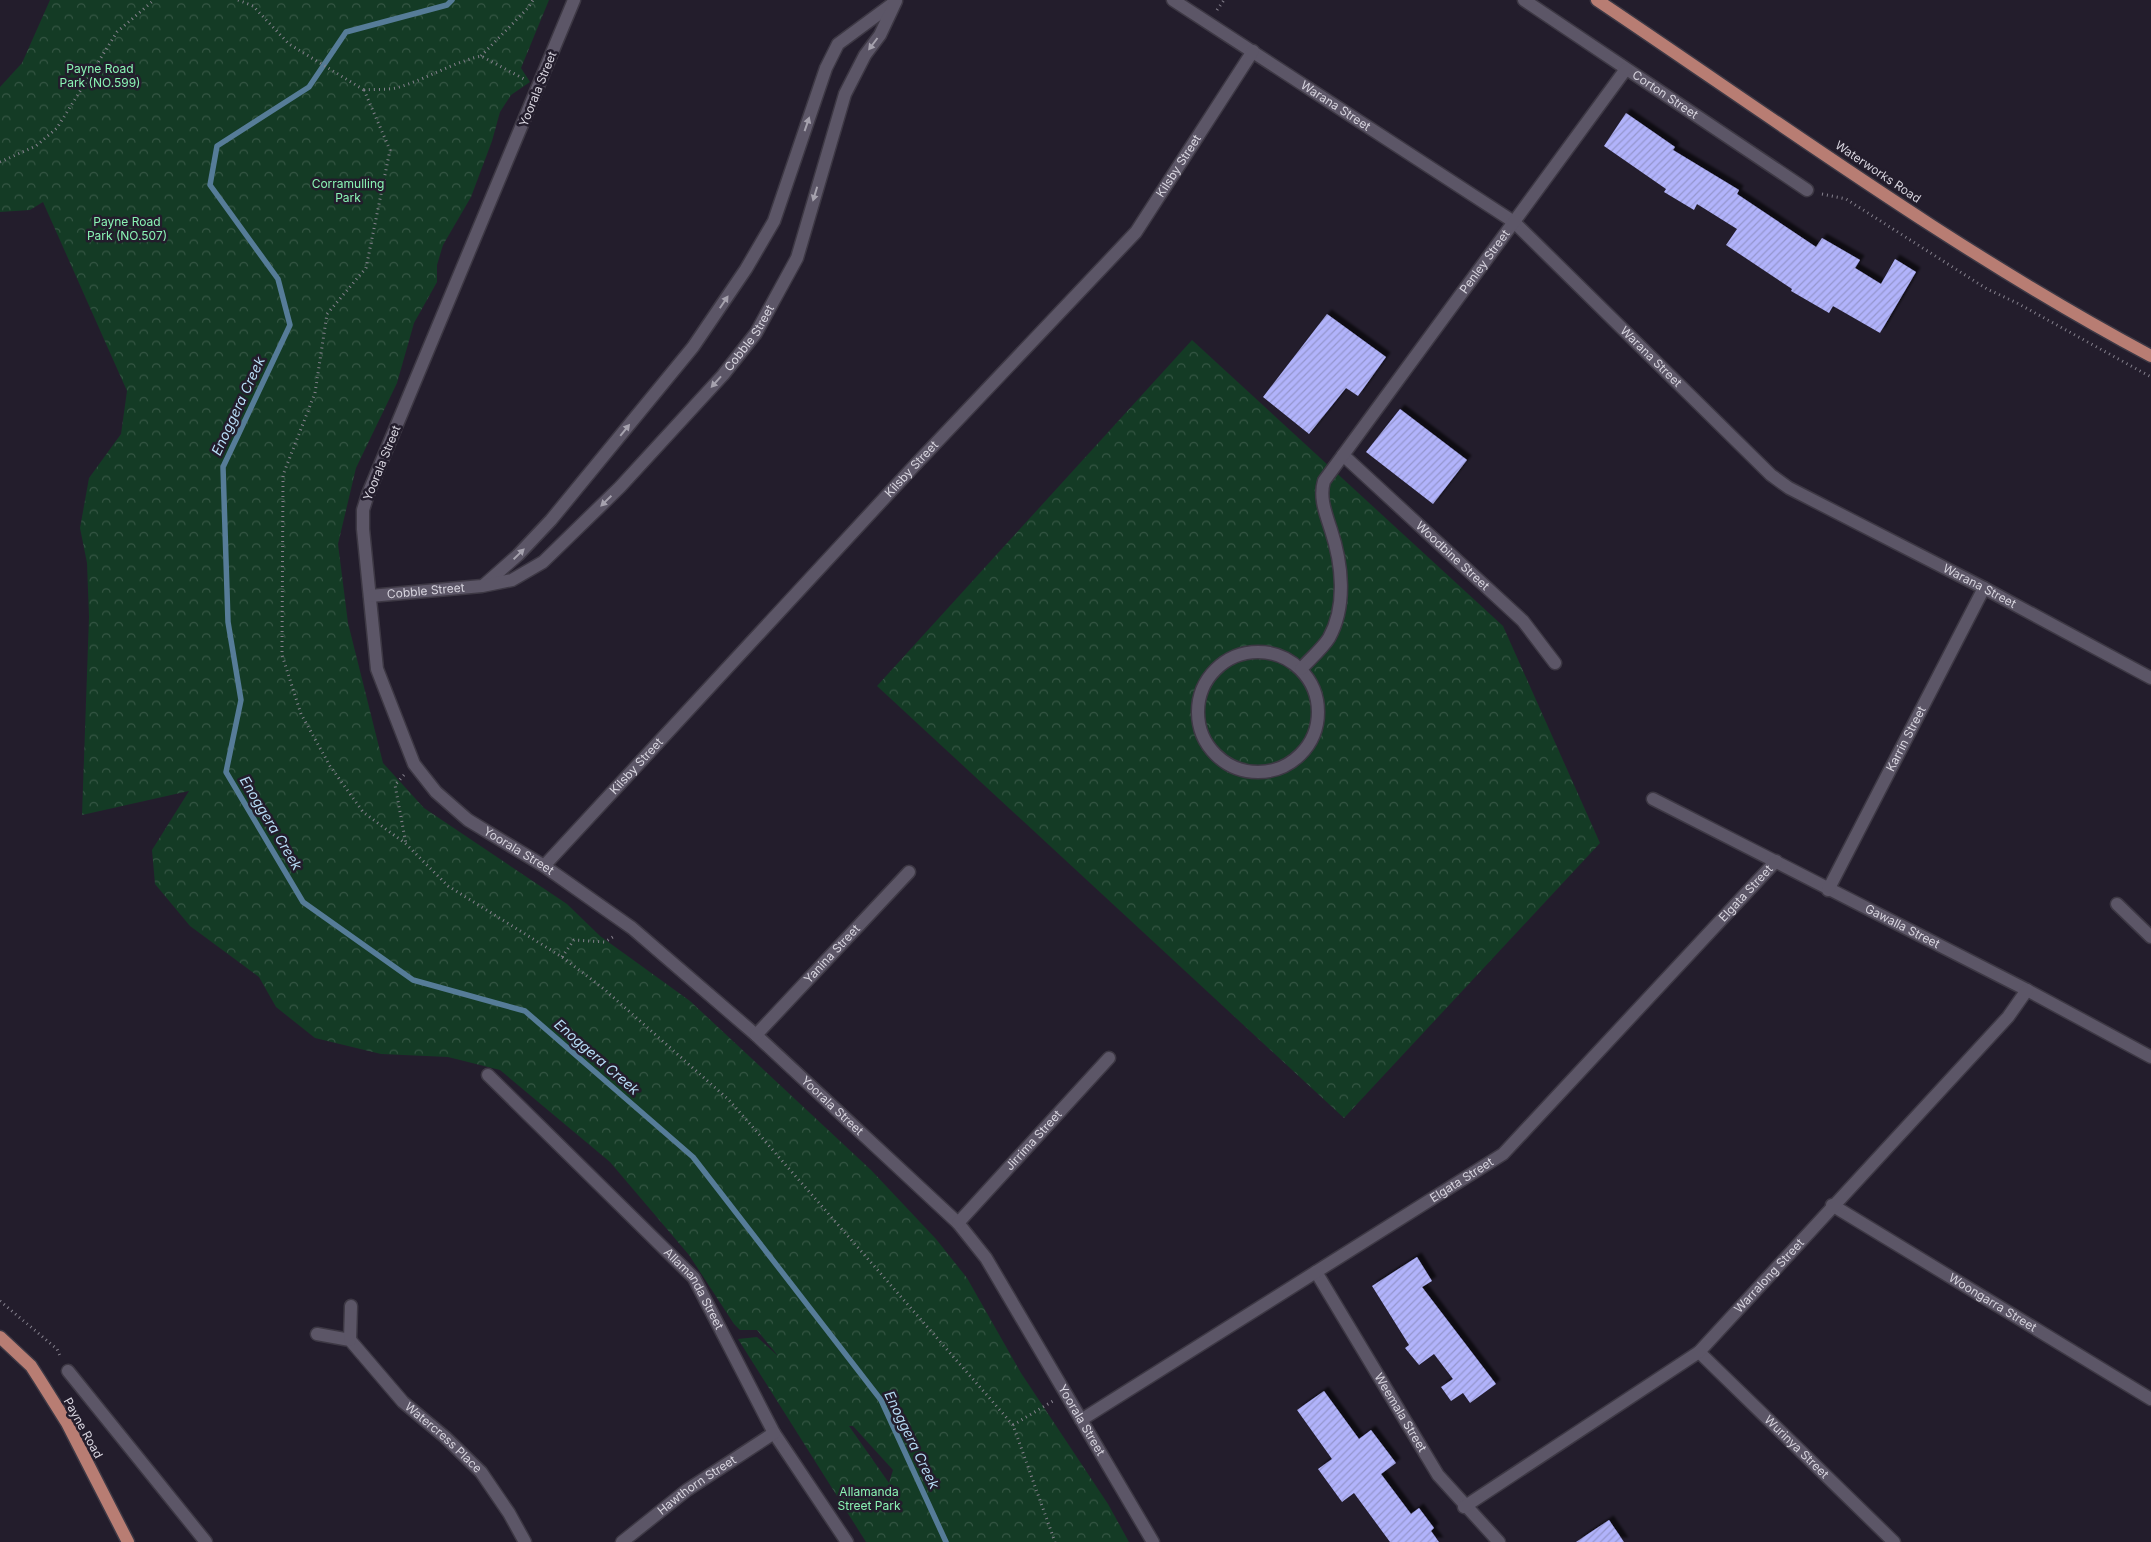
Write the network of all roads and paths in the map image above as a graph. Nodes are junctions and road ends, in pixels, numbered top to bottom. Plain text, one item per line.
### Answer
1 (154, 0) edge
2 (238, 0) edge
3 (533, 0) edge
4 (574, 0) edge
5 (1173, 0) edge
6 (1524, 0) edge
7 (1597, 0) edge
8 (897, 1) edge
9 (1253, 51) junction
10 (481, 56) junction
11 (1626, 68) junction
12 (540, 85) junction
13 (0, 162) edge
14 (1807, 190) joint
15 (1514, 222) junction
16 (2151, 356) edge
17 (2151, 377) edge
18 (1343, 455) junction
19 (482, 586) junction
20 (1984, 588) junction
21 (370, 596) junction
22 (1556, 663) dead end
23 (1300, 669) junction
24 (2151, 678) edge
25 (414, 764) junction
26 (1653, 799) dead end
27 (406, 844) dead end
28 (1776, 861) junction
29 (544, 866) junction
30 (909, 872) dead end
31 (1828, 890) junction
32 (2117, 904) dead end
33 (629, 926) junction
34 (2151, 937) edge
35 (562, 957) dead end
36 (2027, 990) junction
37 (756, 1035) junction
38 (2151, 1057) edge
39 (1109, 1058) dead end
40 (488, 1075) dead end
41 (1832, 1205) junction
42 (958, 1223) junction
43 (1316, 1272) junction
44 (0, 1301) edge
45 (351, 1306) dead end
46 (317, 1334) dead end
47 (0, 1336) edge
48 (350, 1340) junction
49 (1699, 1352) junction
50 (68, 1371) joint
51 (1065, 1394) junction
52 (2151, 1399) edge
53 (1081, 1420) junction
54 (1013, 1425) dead end
55 (774, 1433) junction
56 (1464, 1507) junction
57 (128, 1542) edge
58 (206, 1542) edge
59 (525, 1542) edge
60 (622, 1542) edge
61 (847, 1542) edge
62 (1152, 1542) edge
63 (1498, 1542) edge
64 (1894, 1542) edge

1 - 13 path
2 - 10 path
3 - 10 path
4 - 12 street, Yoorala Street
5 - 9 street, Warana Street
6 - 11 street, Corton Street
7 - 16 main road, Waterworks Road
19 -> 8 street, Cobble Street
8 -> 19 street, Cobble Street
9 - 15 street, Warana Street
9 - 29 street, Kilsby Street
10 - 12 path
11 - 14 street, Corton Street
11 - 15 street, Penley Street
12 - 21 street, Yoorala Street
14 - 17 path
15 - 18 street, Penley Street
15 - 20 street, Warana Street
18 - 22 street, Woodbine Street
18 - 23 street, Penley Street
19 - 21 street, Cobble Street
20 - 24 street, Warana Street
20 - 31 street, Karrin Street
21 - 25 street, Yoorala Street
23 - 23 street
25 - 27 path
25 - 29 street, Yoorala Street
26 - 28 street, Gawalla Street
28 - 31 street, Gawalla Street
28 - 43 street, Elgata Street
29 - 33 street, Yoorala Street
30 - 37 street, Yanina Street
31 - 36 street, Gawalla Street
32 - 34 street
33 - 35 path
33 - 37 street, Yoorala Street
36 - 38 street, Gawalla Street
36 - 41 street, Warralong Street
37 - 42 street, Yoorala Street
39 - 42 street, Jirrima Street
40 - 55 street, Allamanda Street
41 - 49 street, Warralong Street
41 - 52 street, Woongarra Street
42 - 51 street, Yoorala Street
43 - 53 street, Elgata Street
43 - 56 street, Weemala Street
44 - 50 path
45 - 48 street
46 - 48 street
47 - 57 main road, Payne Road
48 - 59 street, Watercress Place
49 - 56 street, Warralong Street
49 - 64 street, Wurinya Street
50 - 58 street, Payne Road
51 - 53 street, Yoorala Street
51 - 54 path
53 - 62 street, Yoorala Street
55 - 60 street, Hawthorn Street
55 - 61 street, Allamanda Street
56 - 63 street, Weemala Street

